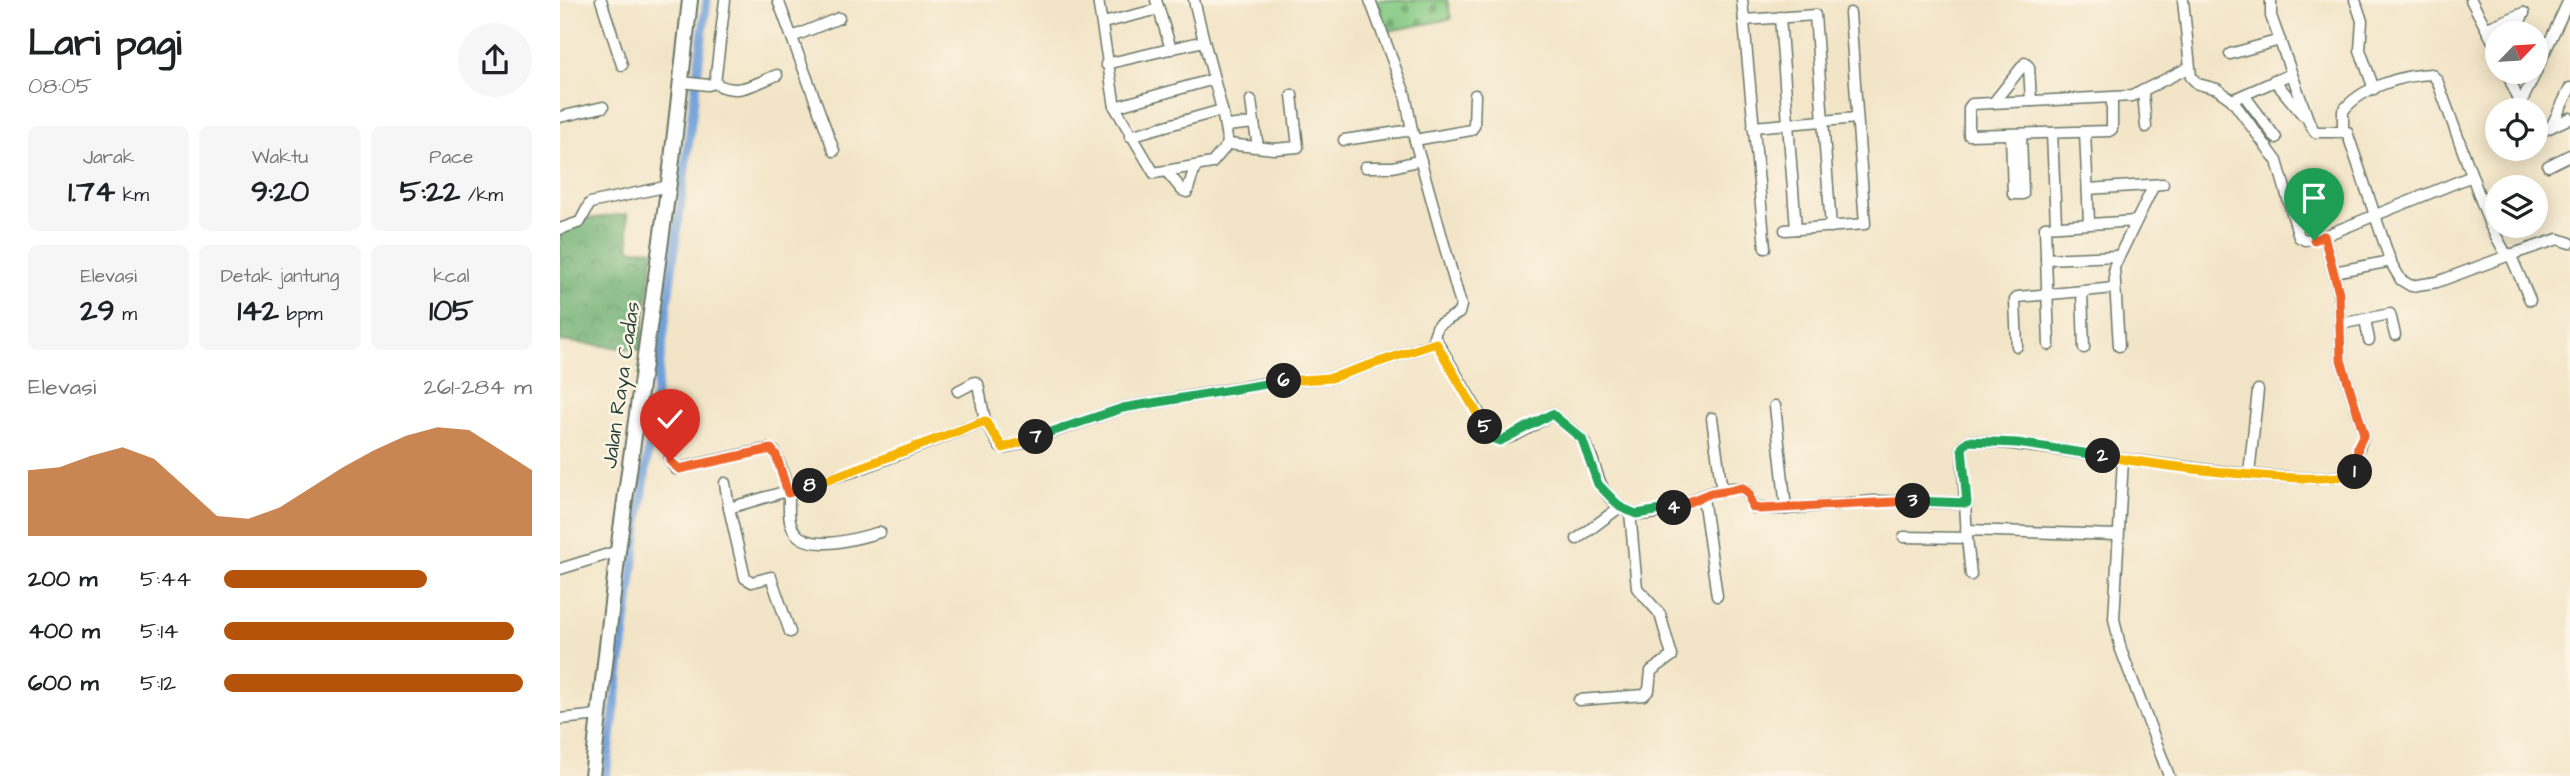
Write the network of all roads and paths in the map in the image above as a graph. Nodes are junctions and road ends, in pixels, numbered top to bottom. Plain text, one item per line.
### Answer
1 (601, 0) edge
2 (690, 0) edge
3 (725, 0) edge
4 (778, 0) edge
5 (1098, 0) edge
6 (1194, 0) edge
7 (1370, 0) edge
8 (1742, 0) edge
9 (2183, 0) edge
10 (2271, 0) edge
11 (2355, 0) edge
12 (2471, 0) edge
13 (2569, 0) edge
14 (1158, 5) edge
15 (1850, 13) dead end
16 (1780, 17) junction
17 (839, 19) dead end
18 (1744, 20) junction
19 (2504, 21) edge
20 (2520, 21) edge
21 (1103, 23) junction
22 (2485, 24) edge
23 (792, 37) junction
24 (2280, 40) junction
25 (1203, 41) junction
26 (2548, 46) edge
27 (1171, 49) junction
28 (2230, 54) dead end
29 (1106, 64) junction
30 (622, 65) dead end
31 (2188, 68) junction
32 (2291, 74) junction
33 (777, 75) dead end
34 (1214, 79) junction
35 (2274, 80) junction
36 (684, 83) junction
37 (711, 84) junction
38 (2570, 88) edge
39 (2374, 89) junction
40 (2143, 92) junction
41 (1292, 94) dead end
42 (1475, 95) dead end
43 (2244, 95) junction
44 (2112, 98) junction
45 (1251, 100) dead end
46 (2232, 100) junction
47 (2031, 101) junction
48 (1994, 102) junction
49 (603, 107) dead end
50 (1115, 107) junction
51 (1222, 110) junction
52 (560, 117) edge
53 (1857, 118) junction
54 (2570, 118) edge
55 (1823, 121) junction
56 (2309, 122) junction
57 (1254, 123) junction
58 (1788, 124) junction
59 (1227, 126) junction
60 (1754, 127) junction
61 (2146, 127) dead end
62 (2551, 127) junction
63 (2548, 128) edge
64 (2344, 130) junction
65 (2085, 132) junction
66 (2052, 133) junction
67 (1414, 135) junction
68 (2016, 135) junction
69 (1130, 136) junction
70 (2276, 138) dead end
71 (1344, 140) dead end
72 (1228, 144) junction
73 (1258, 146) junction
74 (834, 151) dead end
75 (2570, 155) edge
76 (1421, 160) junction
77 (2548, 166) dead end
78 (1195, 167) junction
79 (1365, 167) dead end
80 (1168, 173) junction
81 (2472, 176) junction
82 (669, 186) junction
83 (2088, 189) junction
84 (2377, 215) junction
85 (2136, 220) junction
86 (2089, 222) junction
87 (2056, 224) junction
88 (1831, 227) junction
89 (560, 229) edge
90 (2324, 236) junction
91 (2570, 243) edge
92 (1765, 248) dead end
93 (2509, 255) junction
94 (2118, 256) junction
95 (2046, 259) junction
96 (2391, 261) junction
97 (2334, 272) junction
98 (2115, 288) junction
99 (2082, 291) junction
100 (2047, 294) junction
101 (2530, 300) dead end
102 (2365, 319) junction
103 (2340, 324) junction
104 (2395, 335) dead end
105 (2369, 340) dead end
106 (1436, 343) junction
107 (2049, 345) dead end
108 (2017, 346) dead end
109 (2119, 346) dead end
110 (2084, 348) dead end
111 (2258, 390) dead end
112 (958, 391) dead end
113 (1775, 406) dead end
114 (641, 417) junction
115 (1712, 418) dead end
116 (985, 421) junction
117 (2123, 459) junction
118 (2249, 474) junction
119 (724, 483) dead end
120 (1722, 491) junction
121 (788, 493) junction
122 (1703, 497) junction
123 (1967, 503) junction
124 (729, 508) junction
125 (1625, 509) junction
126 (1786, 509) junction
127 (880, 532) dead end
128 (1966, 534) junction
129 (2117, 535) junction
130 (1904, 537) dead end
131 (1577, 539) dead end
132 (618, 551) junction
133 (560, 569) edge
134 (1970, 575) dead end
135 (1717, 596) dead end
136 (790, 632) dead end
137 (1579, 700) dead end
138 (600, 715) junction
139 (560, 719) edge
140 (592, 776) edge
141 (2169, 776) edge

1 - 30 street
2 - 36 street, Jalan Raya Cadas
3 - 37 street
4 - 23 street
5 - 21 street
6 - 25 street
7 - 67 street
8 - 18 street
9 - 31 street
10 - 24 street
11 - 39 street
12 - 22 street
13 - 26 street
14 - 21 street
14 - 27 street
15 - 53 street
16 - 18 street
16 - 55 street
16 - 58 street
17 - 23 street
18 - 60 street
19 - 20 street
21 - 29 street
23 - 74 street
24 - 28 street
24 - 32 street
25 - 27 street
25 - 34 street
27 - 29 street
29 - 50 street
31 - 40 street
31 - 46 street
32 - 35 street
32 - 56 street
33 - 37 street
34 - 50 street
34 - 51 street
35 - 43 street
35 - 56 street
36 - 37 street
36 - 82 street, Jalan Raya Cadas
38 - 62 street
39 - 64 street
39 - 81 street
40 - 44 street
40 - 61 street
41 - 73 street
42 - 67 street
43 - 46 street
43 - 70 street
44 - 47 street
44 - 65 street
45 - 57 street
46 - 90 street
47 - 48 street
47 - 48 street
48 - 68 street
49 - 52 street
50 - 69 street
51 - 59 street
51 - 69 street
53 - 55 street
53 - 88 street
54 - 62 street
55 - 58 street
55 - 88 street
56 - 64 street
57 - 59 street
57 - 73 street
58 - 60 street
58 - 88 street
59 - 72 street
60 - 92 street
62 - 63 street
64 - 84 street
65 - 66 street
65 - 83 street
66 - 68 street
66 - 87 street
67 - 71 street
67 - 76 street
68 - 68 street
69 - 80 street
72 - 73 street
72 - 78 street
75 - 77 street
76 - 79 street
76 - 106 street
78 - 80 street
78 - 80 street
81 - 84 street
81 - 93 street
82 - 89 street
82 - 114 street, Jalan Raya Cadas
83 - 85 street
83 - 86 street
84 - 90 street
84 - 96 street
85 - 86 street
85 - 94 street
86 - 87 street
87 - 95 street
90 - 97 street
91 - 93 street
93 - 96 street
93 - 101 street
94 - 95 street
94 - 98 street
95 - 100 street
96 - 97 street
97 - 103 street
98 - 99 street
98 - 109 street
99 - 100 street
99 - 110 street
100 - 107 street
100 - 108 street
102 - 103 street
102 - 104 street
102 - 105 street
103 - 118 street
106 - 116 street
106 - 125 street
111 - 118 street
112 - 116 street
113 - 126 street
114 - 121 street
114 - 132 street, Jalan Raya Cadas
115 - 120 street
116 - 121 street
117 - 118 street
117 - 123 street
117 - 129 street
119 - 124 street
120 - 122 street
120 - 126 street
121 - 124 street
121 - 127 street
122 - 125 street
122 - 135 street
123 - 126 street
123 - 128 street
124 - 136 street
125 - 131 street
125 - 137 street
128 - 129 street
128 - 130 street
128 - 134 street
129 - 141 street
132 - 133 street
132 - 138 street, Jalan Raya Cadas
138 - 139 street
138 - 140 street, Jalan Raya Cadas

